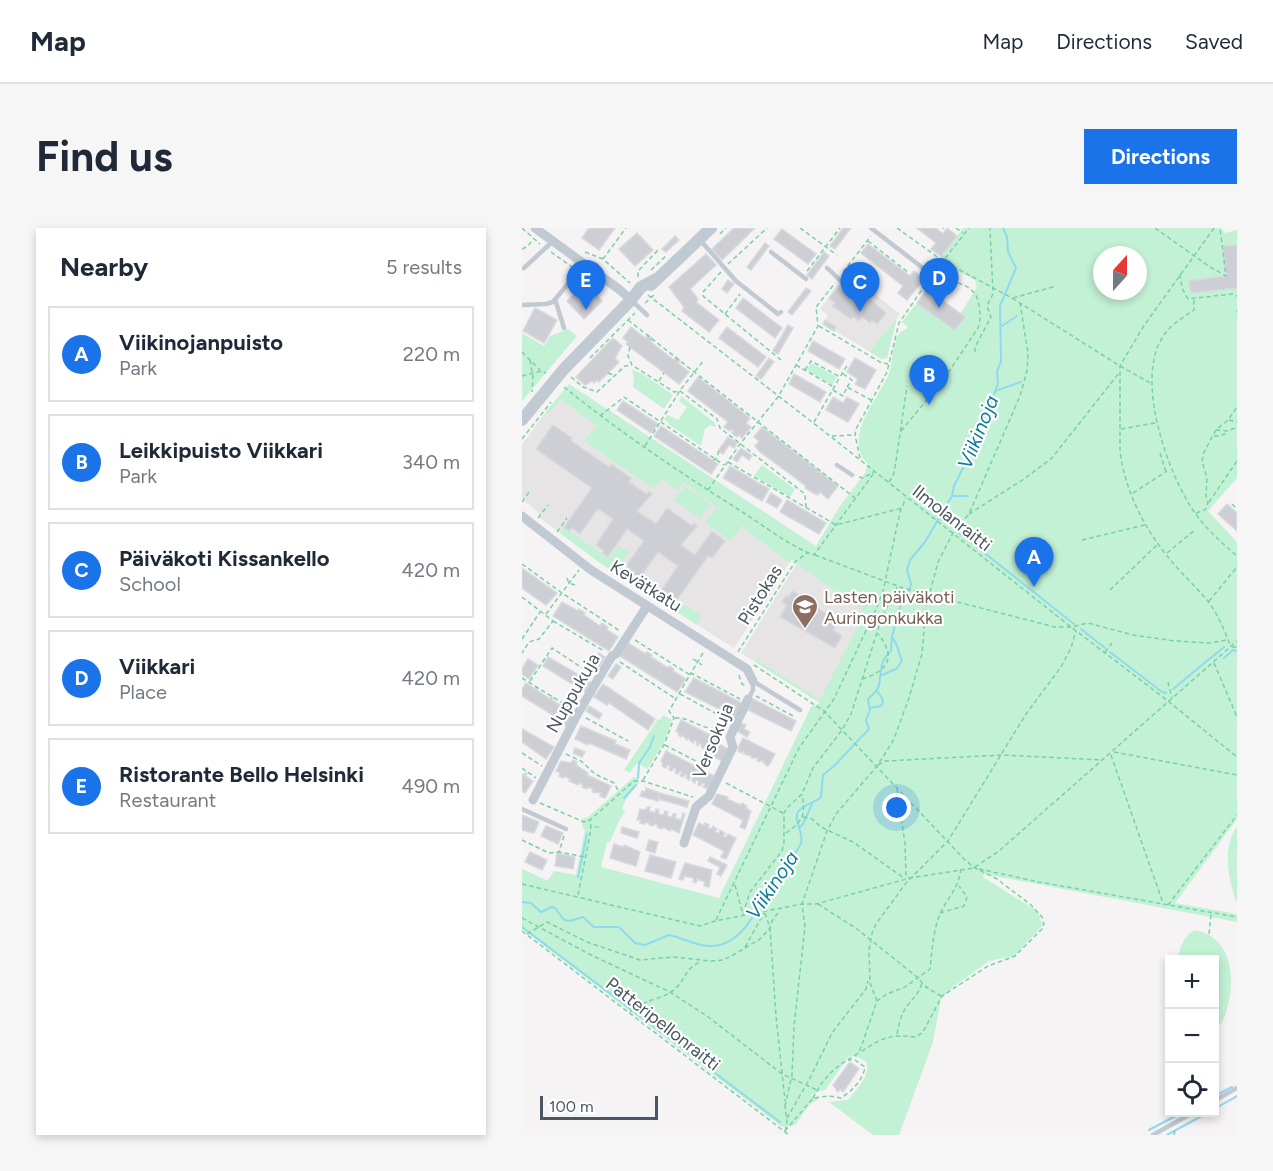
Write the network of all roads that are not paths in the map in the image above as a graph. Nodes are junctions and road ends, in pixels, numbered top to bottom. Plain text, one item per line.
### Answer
1 (535, 228) edge
2 (711, 228) edge
3 (873, 229) edge
4 (699, 239) junction
5 (549, 245) junction
6 (771, 252) dead end
7 (522, 268) edge
8 (582, 268) junction
9 (827, 268) dead end
10 (932, 275) road end
11 (804, 278) road end
12 (851, 291) dead end
13 (555, 299) junction
14 (631, 300) junction
15 (522, 305) edge
16 (781, 312) dead end
17 (647, 315) dead end
18 (564, 328) dead end
19 (522, 420) edge
20 (837, 465) dead end
21 (852, 475) road end
22 (524, 521) edge
23 (647, 606) junction
24 (753, 681) junction
25 (748, 699) joint
26 (800, 710) dead end
27 (525, 804) edge
28 (566, 830) road end
29 (684, 843) dead end
30 (1237, 1089) edge
31 (1219, 1099) edge
32 (1187, 1117) edge
33 (1153, 1135) edge

1 - 5 street
2 - 4 street
3 - 10 lane
4 - 14 street
4 - 16 lane
5 - 7 lane
5 - 8 street
6 - 11 lane
8 - 13 lane
8 - 14 street
9 - 12 lane
13 - 15 lane
13 - 18 lane
14 - 17 lane
14 - 19 street
20 - 21 lane
22 - 23 street, Kevätkatu
23 - 24 street, Kevätkatu
23 - 27 street, Nuppukuja
24 - 25 lane, Versokuja
24 - 26 lane
25 - 29 street, Versokuja
27 - 28 lane
30 - 31 lane
32 - 33 lane

